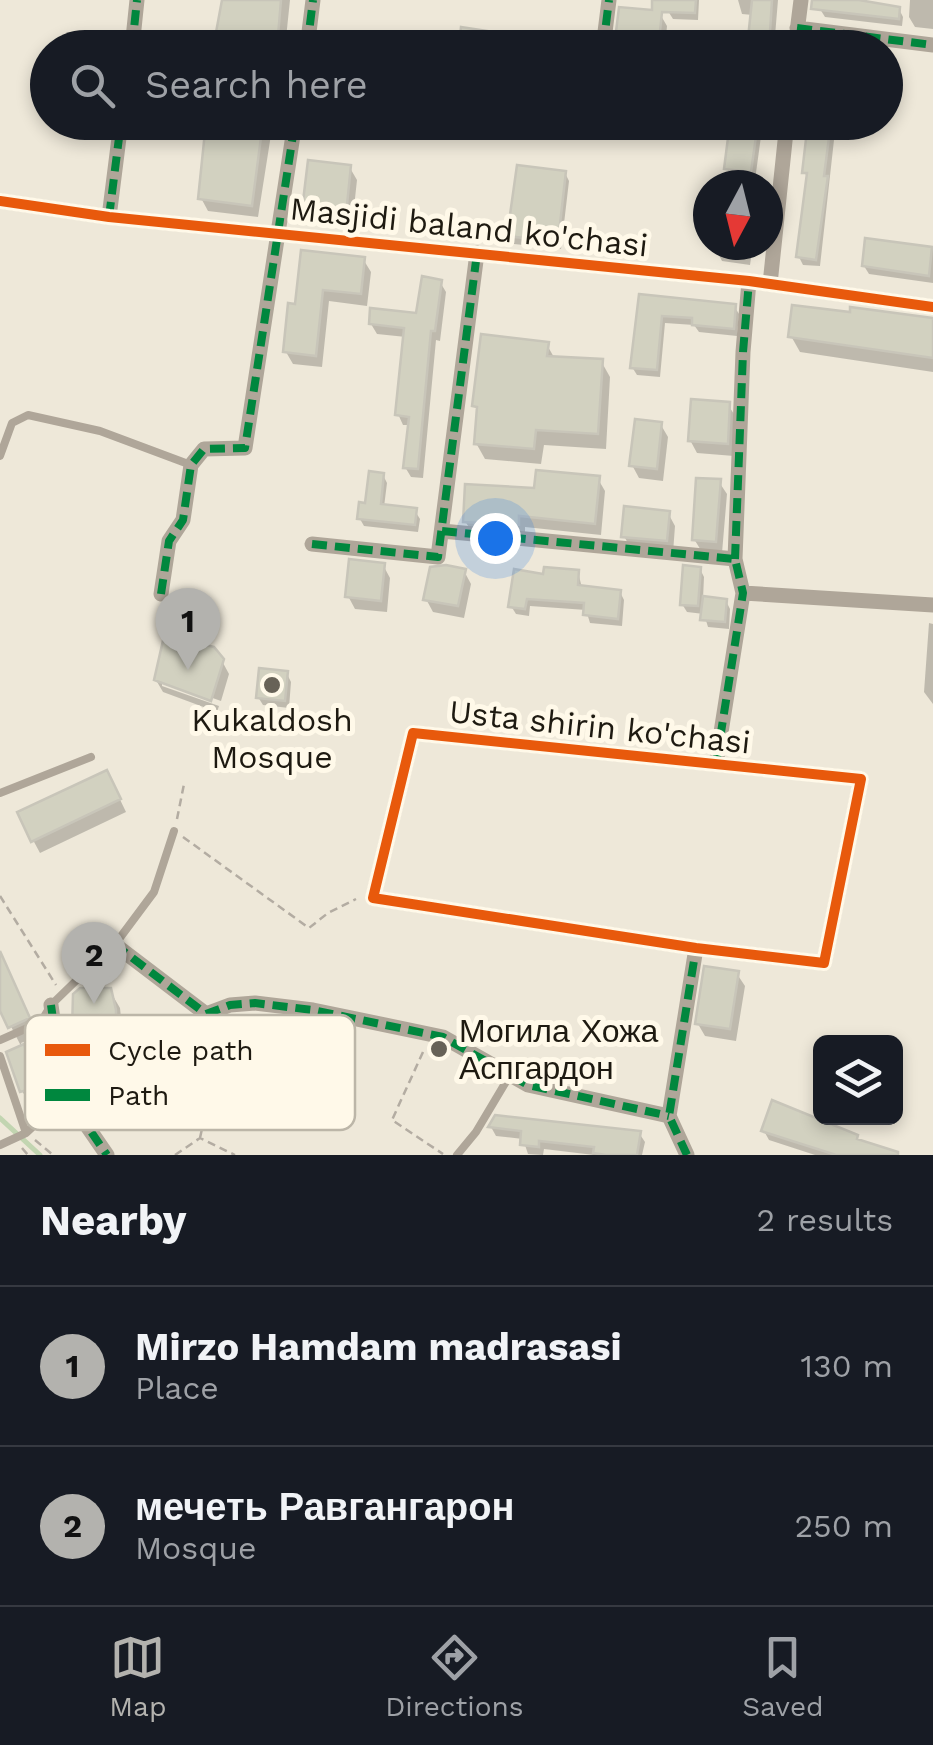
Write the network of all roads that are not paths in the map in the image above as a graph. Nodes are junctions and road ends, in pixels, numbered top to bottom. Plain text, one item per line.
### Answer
1 (137, 0) edge
2 (313, 0) edge
3 (609, 0) edge
4 (801, 0) edge
5 (797, 28) joint
6 (134, 30) edge
7 (309, 30) edge
8 (605, 30) edge
9 (813, 30) edge
10 (903, 41) edge
11 (933, 45) edge
12 (119, 140) edge
13 (291, 140) edge
14 (785, 140) edge
15 (0, 201) edge
16 (108, 217) junction
17 (276, 232) junction
18 (477, 253) junction
19 (749, 281) junction
20 (770, 284) junction
21 (933, 307) edge
22 (0, 456) edge
23 (191, 465) junction
24 (442, 530) junction
25 (312, 544) dead end
26 (736, 559) junction
27 (743, 593) junction
28 (161, 594) dead end
29 (933, 605) edge
30 (90, 757) dead end
31 (716, 764) junction
32 (0, 793) edge
33 (174, 831) road end
34 (114, 944) junction
35 (696, 948) junction
36 (56, 1000) junction
37 (46, 1015) edge
38 (57, 1015) edge
39 (338, 1015) edge
40 (355, 1019) edge
41 (25, 1029) edge
42 (0, 1040) edge
43 (0, 1056) edge
44 (510, 1076) junction
45 (668, 1116) junction
46 (28, 1130) edge
47 (90, 1130) edge
48 (22, 1135) junction
49 (0, 1145) edge
50 (107, 1155) edge
51 (457, 1155) edge
52 (687, 1155) edge

1 - 6 street
2 - 7 street
3 - 8 street
4 - 5 street
5 - 9 street
10 - 11 street
12 - 16 street
13 - 17 street
14 - 20 street
15 - 16 street, Masjidi baland ko'chasi
16 - 17 street, Masjidi baland ko'chasi
17 - 18 street, Masjidi baland ko'chasi
17 - 23 street
18 - 19 street, Masjidi baland ko'chasi
18 - 24 street
19 - 20 street, Masjidi baland ko'chasi
19 - 26 street
20 - 21 street, Masjidi baland ko'chasi
22 - 23 lane
23 - 28 street
24 - 25 street
24 - 26 street
26 - 27 street
27 - 29 street
27 - 31 street
30 - 32 lane
31 - 35 street, Usta shirin ko'chasi
31 - 35 street, Usta shirin ko'chasi
33 - 34 lane
34 - 36 lane
34 - 39 street
35 - 45 street
36 - 37 lane
36 - 38 street
40 - 44 street
41 - 42 lane
43 - 48 lane
44 - 45 street
44 - 51 lane
45 - 52 street
46 - 48 lane
47 - 50 street
48 - 49 lane

